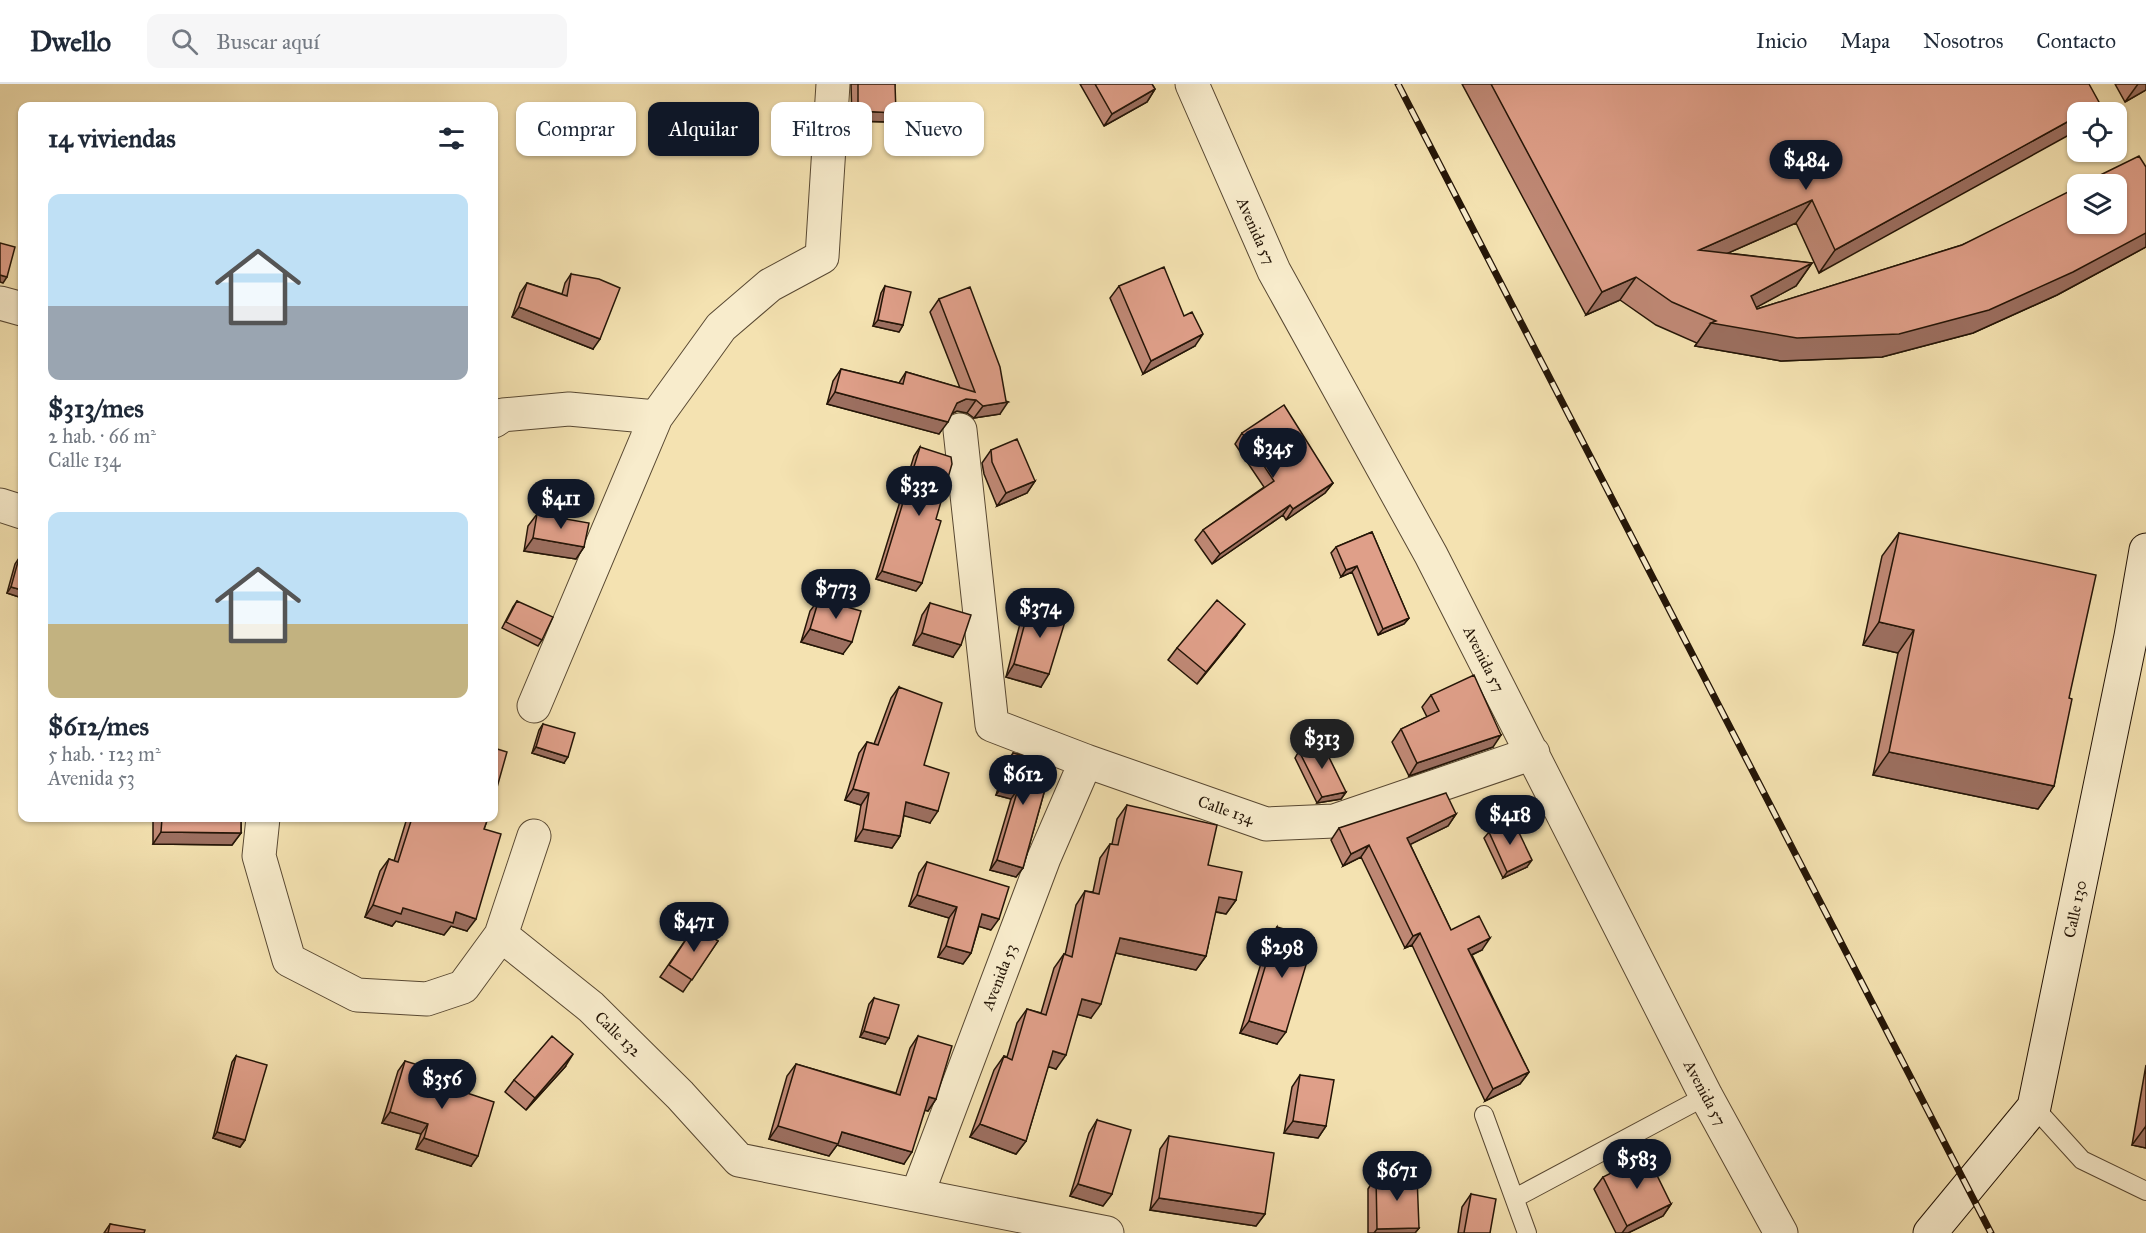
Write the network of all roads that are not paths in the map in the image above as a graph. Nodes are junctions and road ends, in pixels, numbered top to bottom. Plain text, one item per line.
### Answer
1 (833, 84) edge
2 (1192, 84) edge
3 (0, 303) edge
4 (18, 308) edge
5 (656, 417) junction
6 (498, 418) edge
7 (960, 430) dead end
8 (0, 505) edge
9 (18, 511) edge
10 (2146, 550) edge
11 (534, 706) dead end
12 (1533, 753) junction
13 (1086, 761) junction
14 (263, 822) edge
15 (534, 836) dead end
16 (501, 935) junction
17 (1706, 1096) junction
18 (2034, 1107) junction
19 (1484, 1115) dead end
20 (2146, 1191) edge
21 (917, 1195) junction
22 (1515, 1198) junction
23 (1107, 1233) edge
24 (1527, 1233) edge
25 (1781, 1233) edge
26 (1930, 1233) edge

1 - 5 street
2 - 12 street, Avenida 57
3 - 4 street
5 - 6 street
5 - 11 street
7 - 13 street, Calle 134
8 - 9 street
10 - 18 street, Calle 130
12 - 13 street, Calle 134
12 - 17 street, Avenida 57
13 - 21 street, Avenida 53
14 - 16 street
15 - 16 street
16 - 21 street, Calle 132
17 - 22 lane
17 - 25 street, Avenida 57
18 - 20 lane
18 - 26 street, Calle 130
19 - 22 lane
21 - 23 street, Calle 132
22 - 24 lane

